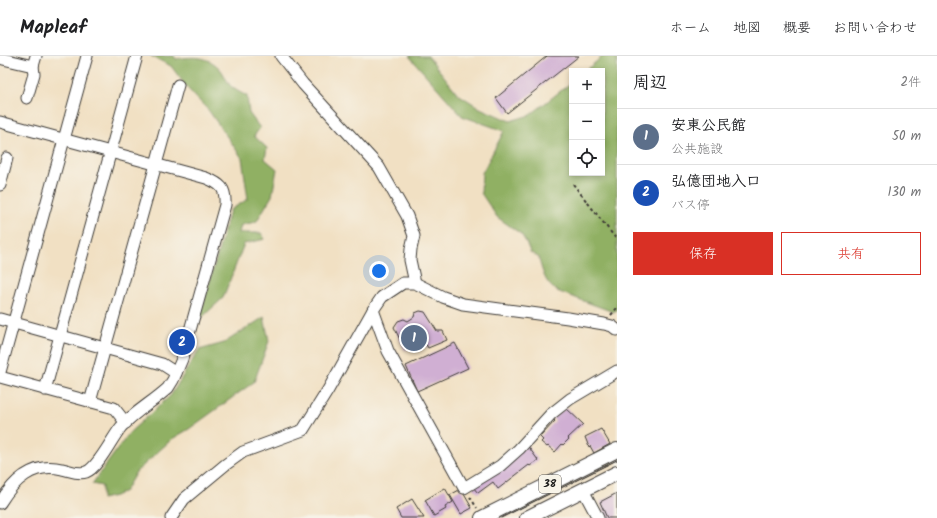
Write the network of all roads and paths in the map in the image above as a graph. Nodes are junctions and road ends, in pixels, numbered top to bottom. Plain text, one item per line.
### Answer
1 (87, 56) edge
2 (137, 56) edge
3 (281, 56) edge
4 (34, 61) edge
5 (2, 62) edge
6 (178, 85) dead end
7 (27, 98) dead end
8 (0, 122) edge
9 (64, 139) junction
10 (110, 152) junction
11 (7, 158) dead end
12 (156, 164) junction
13 (572, 184) dead end
14 (0, 185) edge
15 (617, 240) edge
16 (415, 283) junction
17 (373, 310) junction
18 (0, 318) edge
19 (14, 322) junction
20 (617, 330) edge
21 (60, 335) junction
22 (105, 347) junction
23 (617, 371) edge
24 (0, 372) edge
25 (176, 373) junction
26 (0, 377) edge
27 (45, 390) junction
28 (90, 402) junction
29 (126, 423) junction
30 (617, 450) edge
31 (617, 473) edge
32 (464, 488) junction
33 (583, 490) junction
34 (0, 503) edge
35 (172, 518) edge
36 (482, 518) edge
37 (527, 518) edge
38 (598, 518) edge

1 - 9 street
2 - 10 street
3 - 16 street
4 - 5 street
4 - 7 street
6 - 12 street
8 - 9 street
9 - 10 street
9 - 19 street
10 - 12 street
10 - 21 street
11 - 14 street
12 - 22 street
12 - 25 street
13 - 15 path
16 - 17 street
16 - 20 street
17 - 32 street
17 - 35 street
18 - 19 street
19 - 21 street
19 - 24 street
21 - 22 street
21 - 27 street
22 - 25 street
22 - 28 street
23 - 32 street
25 - 29 street
26 - 27 street
27 - 28 street
28 - 29 street
29 - 34 street
30 - 36 main road, 38
31 - 33 main road, 38
32 - 36 path
33 - 37 main road, 38
33 - 38 street

